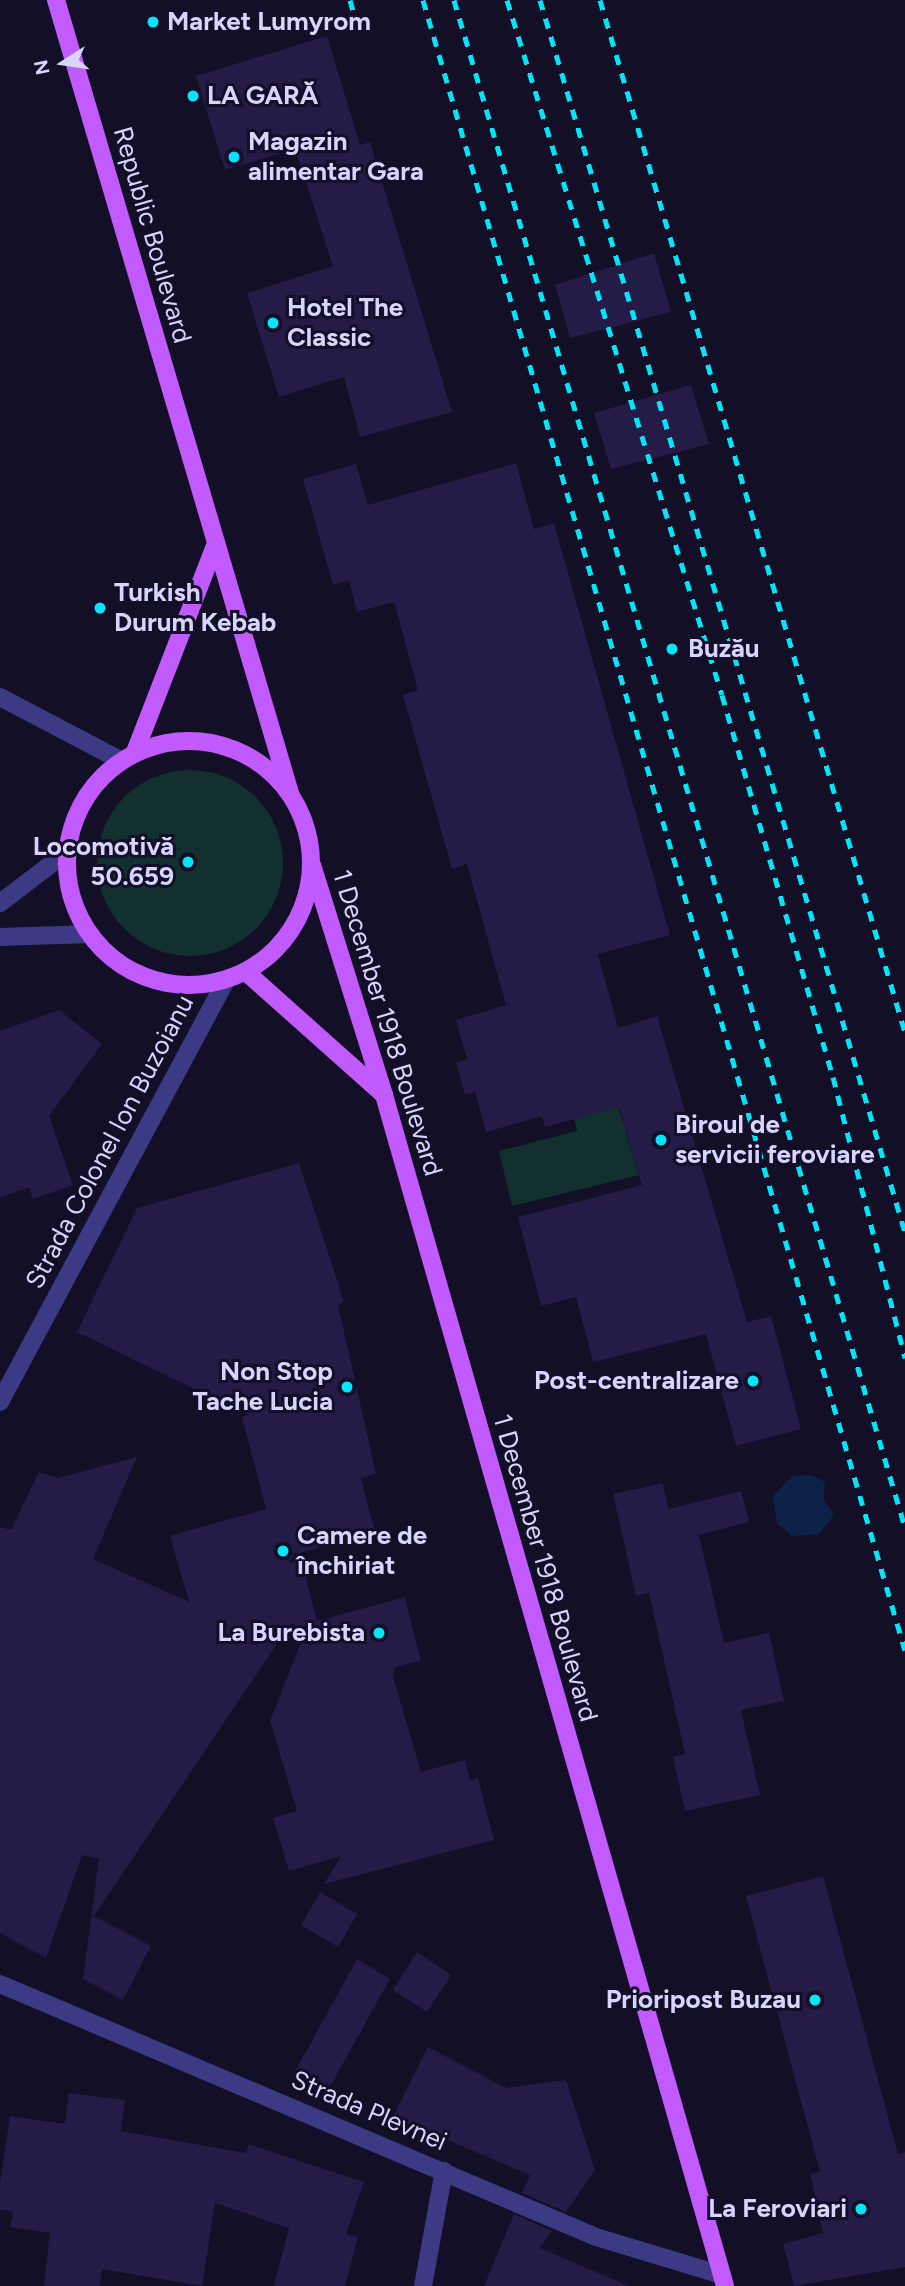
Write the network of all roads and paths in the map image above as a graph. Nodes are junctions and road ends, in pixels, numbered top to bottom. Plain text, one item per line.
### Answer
1 (56, 0) edge
2 (216, 544) junction
3 (0, 696) edge
4 (128, 756) junction
5 (290, 793) junction
6 (67, 852) junction
7 (312, 865) junction
8 (0, 903) edge
9 (90, 934) junction
10 (0, 937) edge
11 (246, 972) junction
12 (226, 980) junction
13 (384, 1095) junction
14 (0, 1402) edge
15 (0, 1984) edge
16 (444, 2171) junction
17 (724, 2280) edge
18 (423, 2286) edge

1 - 2 main road
2 - 4 main road
2 - 5 main road
3 - 4 street
4 - 5 main road
4 - 6 main road
5 - 7 main road
6 - 8 street
6 - 9 main road
7 - 11 main road
7 - 13 main road, 1 December 1918 Boulevard
9 - 10 street
9 - 12 main road
11 - 12 main road
11 - 13 main road
12 - 14 street, Strada Colonel Ion Buzoianu
13 - 17 main road, 1 December 1918 Boulevard
15 - 16 street, Strada Plevnei
16 - 17 street, Strada Plevnei
16 - 18 street

